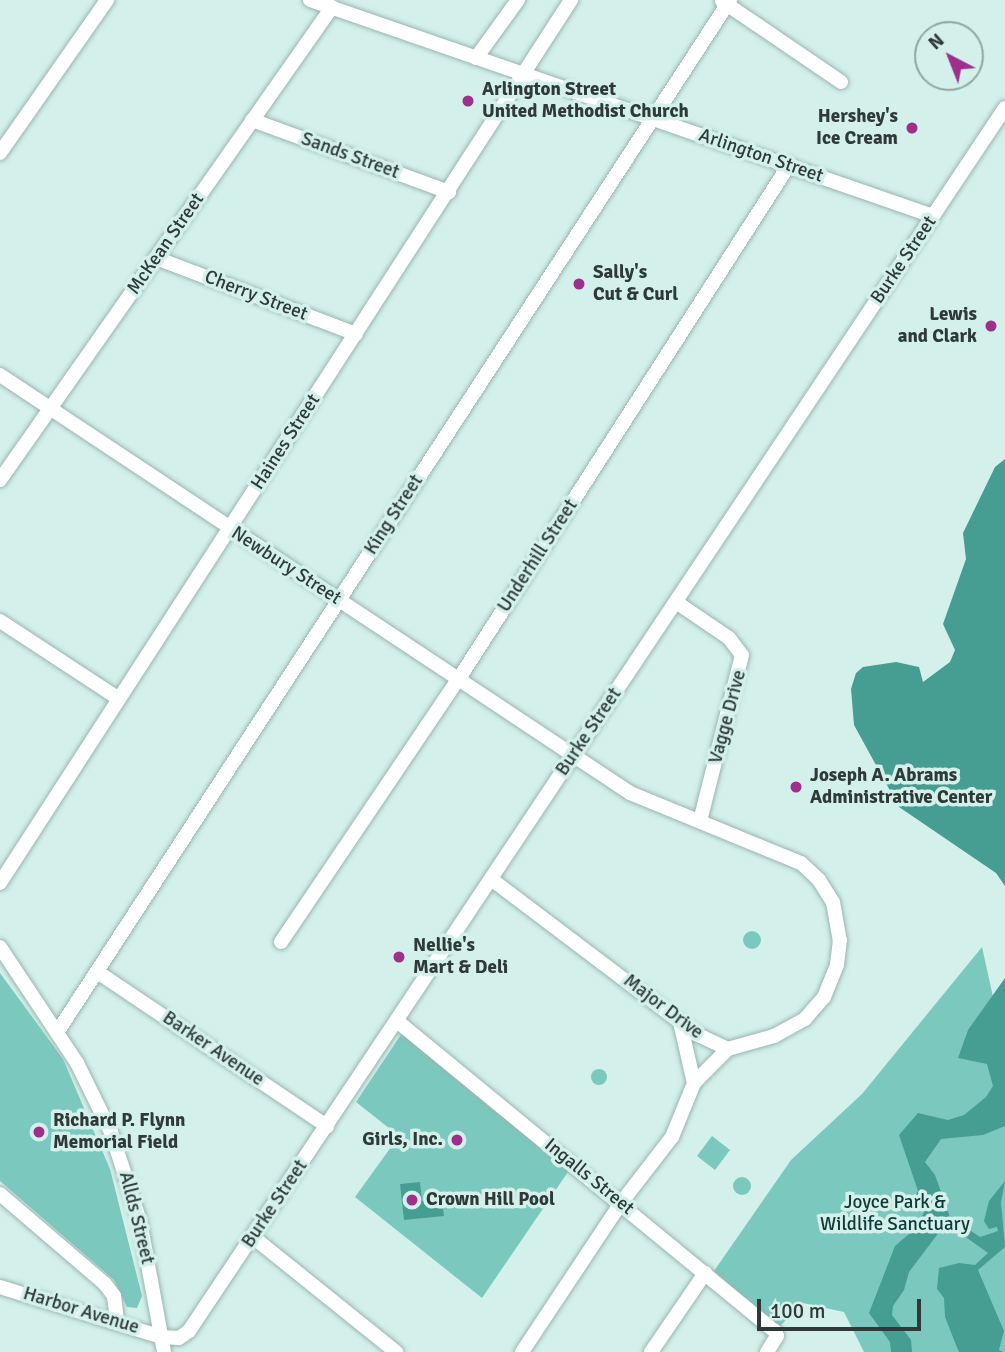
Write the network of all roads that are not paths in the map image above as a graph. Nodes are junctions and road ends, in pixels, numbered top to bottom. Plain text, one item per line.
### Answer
1 (107, 0) edge
2 (310, 0) edge
3 (518, 0) edge
4 (571, 0) edge
5 (726, 1) edge
6 (332, 7) junction
7 (476, 58) junction
8 (525, 75) junction
9 (841, 82) dead end
10 (1005, 108) edge
11 (653, 119) junction
12 (252, 120) junction
13 (0, 153) edge
14 (789, 165) junction
15 (449, 192) junction
16 (933, 216) junction
17 (156, 258) junction
18 (356, 334) junction
19 (0, 375) edge
20 (48, 411) junction
21 (0, 480) edge
22 (230, 529) junction
23 (339, 601) junction
24 (676, 602) junction
25 (2, 628) edge
26 (460, 677) junction
27 (119, 699) junction
28 (575, 754) junction
29 (700, 821) junction
30 (491, 879) junction
31 (0, 883) edge
32 (281, 942) dead end
33 (0, 947) edge
34 (99, 973) junction
35 (397, 1021) junction
36 (680, 1022) junction
37 (58, 1031) junction
38 (728, 1049) junction
39 (694, 1083) junction
40 (327, 1126) junction
41 (0, 1194) edge
42 (621, 1203) junction
43 (253, 1237) junction
44 (705, 1273) junction
45 (0, 1287) edge
46 (117, 1321) junction
47 (163, 1345) edge
48 (396, 1352) edge
49 (522, 1352) edge
50 (651, 1352) edge
51 (767, 1352) edge

1 - 13 street
2 - 6 street, Arlington Street
3 - 7 street
4 - 8 street, Haines Street
5 - 9 street
5 - 11 street, King Street
6 - 7 street, Arlington Street
6 - 12 street, McKean Street
7 - 8 street, Arlington Street
8 - 11 street, Arlington Street
8 - 15 street, Haines Street
10 - 16 street, Burke Street
11 - 14 street, Arlington Street
11 - 23 street, King Street
12 - 15 street, Sands Street
12 - 17 street, McKean Street
14 - 16 street, Arlington Street
14 - 26 street, Underhill Street
15 - 18 street, Haines Street
16 - 24 street, Burke Street
17 - 18 street, Cherry Street
17 - 20 street, McKean Street
18 - 22 street, Haines Street
19 - 20 street, Newbury Street
20 - 21 street, McKean Street
20 - 22 street, Newbury Street
22 - 23 street, Newbury Street
22 - 27 street, Haines Street
23 - 26 street, Newbury Street
23 - 34 street, King Street
24 - 28 street, Burke Street
24 - 29 street, Vagge Drive
25 - 27 street
26 - 28 street, Newbury Street
26 - 32 street, Underhill Street
27 - 31 street, Haines Street
28 - 29 street
28 - 30 street, Burke Street
29 - 38 street
30 - 35 street, Burke Street
30 - 36 street, Major Drive
33 - 37 street, Allds Street
34 - 37 street, King Street
34 - 40 street, Barker Avenue
35 - 40 street, Burke Street
35 - 42 street, Ingalls Street
36 - 38 street, Major Drive
36 - 39 street
37 - 47 street, Allds Street
38 - 39 street
39 - 42 street
40 - 43 street, Burke Street
41 - 46 street
42 - 44 street, Ingalls Street
42 - 49 street
43 - 47 street, Burke Street
43 - 48 street
44 - 50 street
44 - 51 street, Ingalls Street
45 - 46 street, Harbor Avenue
46 - 47 street, Harbor Avenue

